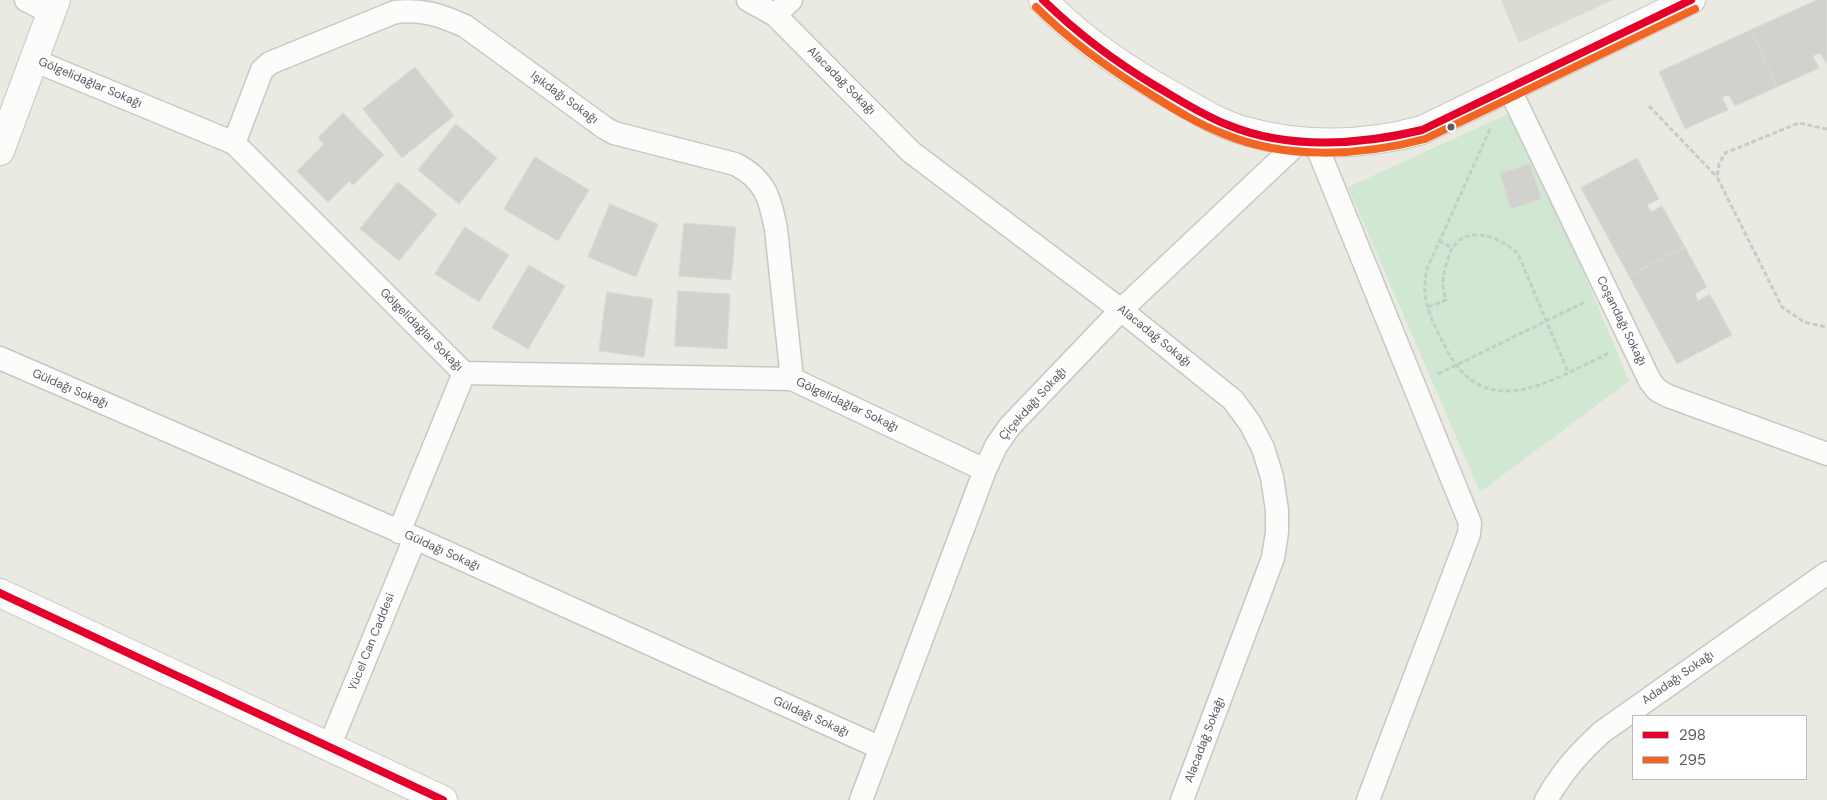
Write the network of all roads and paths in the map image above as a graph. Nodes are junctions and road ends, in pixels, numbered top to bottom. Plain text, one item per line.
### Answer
1 (26, 0) edge
2 (748, 0) edge
3 (1043, 0) edge
4 (1690, 0) edge
5 (53, 6) edge
6 (783, 8) edge
7 (33, 60) junction
8 (1509, 88) junction
9 (1649, 106) dead end
10 (1827, 129) edge
11 (1307, 142) junction
12 (234, 143) junction
13 (0, 151) edge
14 (1717, 177) junction
15 (1439, 241) junction
16 (1453, 248) junction
17 (1607, 291) junction
18 (1428, 307) junction
19 (1121, 310) junction
20 (1547, 321) junction
21 (1827, 327) edge
22 (1632, 343) junction
23 (0, 358) edge
24 (1456, 365) junction
25 (1568, 372) junction
26 (464, 373) junction
27 (792, 379) junction
28 (1415, 386) junction
29 (1827, 454) edge
30 (985, 470) junction
31 (407, 535) junction
32 (1827, 573) edge
33 (0, 593) edge
34 (328, 747) junction
35 (880, 748) junction
36 (443, 800) edge
37 (861, 800) edge
38 (1182, 800) edge
39 (1368, 800) edge
40 (1546, 800) edge

1 - 5 street
2 - 6 street, Alacadağ Sokağı
3 - 11 street
4 - 8 street
5 - 7 street
6 - 19 street, Alacadağ Sokağı
7 - 12 street, Gölgelidağlar Sokağı
7 - 13 street
8 - 11 street
8 - 15 path
8 - 17 street, Coşandağı Sokağı
9 - 14 path
10 - 14 path
11 - 19 street, Çiçekdağı Sokağı
11 - 28 street
12 - 26 street, Gölgelidağlar Sokağı
12 - 27 street, Işıkdağı Sokağı
14 - 21 path
15 - 16 path
15 - 18 path
16 - 18 path
16 - 20 path
17 - 20 path
17 - 22 street, Coşandağı Sokağı
18 - 24 path
19 - 30 street, Çiçekdağı Sokağı
19 - 38 street, Alacadağ Sokağı
20 - 24 path
20 - 25 path
22 - 25 path
22 - 29 street, Coşandağı Sokağı
23 - 31 street, Güldağı Sokağı
24 - 25 path
24 - 28 path
26 - 27 street, Gölgelidağlar Sokağı
26 - 31 street, Yücel Can Caddesi
27 - 30 street, Gölgelidağlar Sokağı
28 - 39 street
30 - 35 street, Çiçekdağı Sokağı
31 - 34 street, Yücel Can Caddesi
31 - 35 street, Güldağı Sokağı
32 - 40 street, Adadağı Sokağı
33 - 34 street
34 - 36 street
35 - 37 street, Çiçekdağı Sokağı

